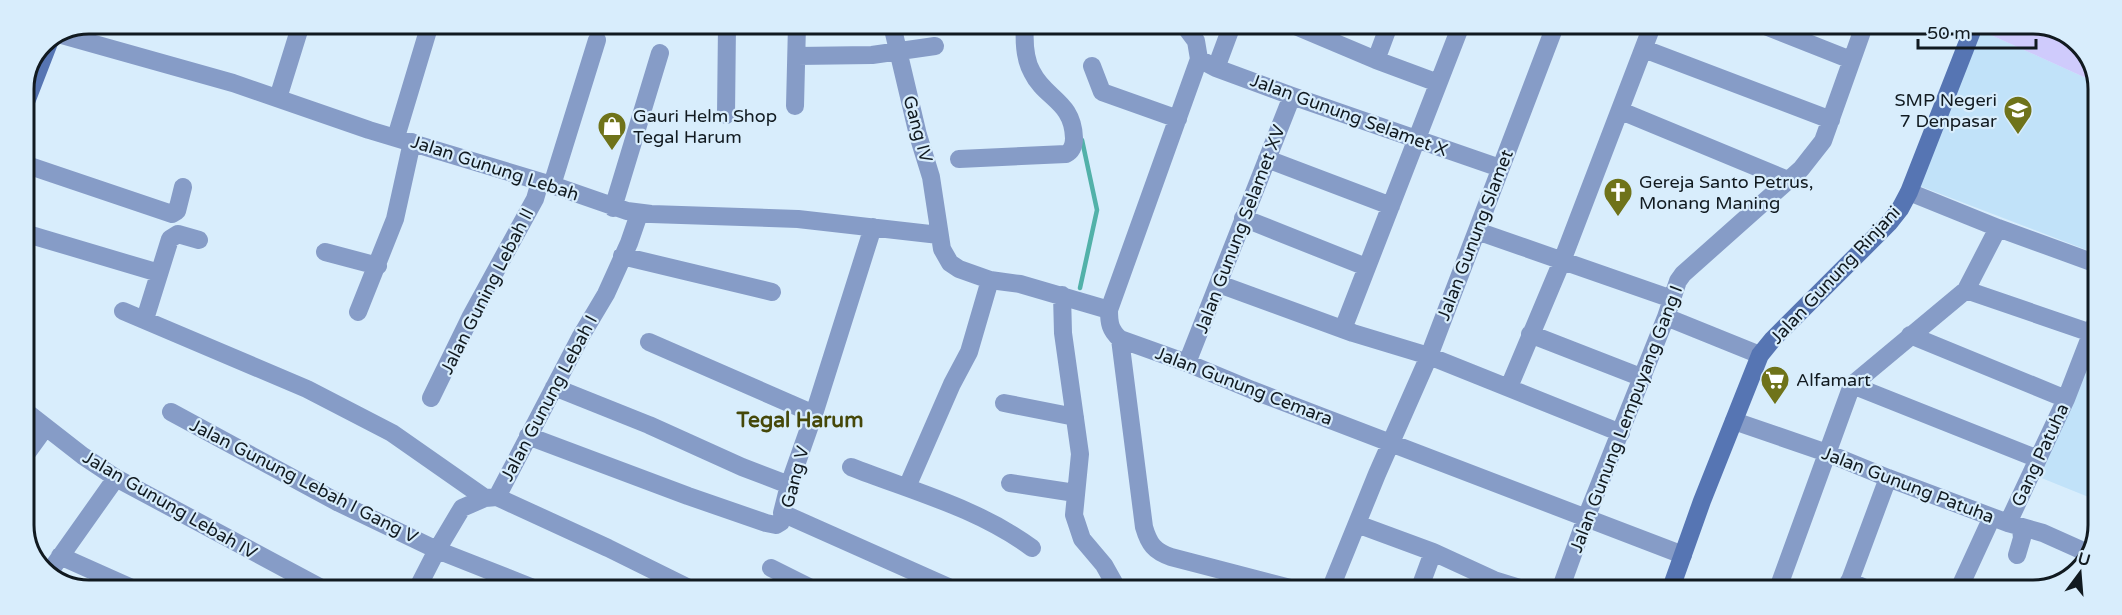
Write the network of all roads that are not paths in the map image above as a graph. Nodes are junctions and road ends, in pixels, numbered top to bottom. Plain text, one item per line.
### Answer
1 (298, 34) edge
2 (428, 34) edge
3 (727, 34) edge
4 (797, 34) edge
5 (894, 34) edge
6 (1025, 34) edge
7 (1191, 34) edge
8 (1229, 34) edge
9 (1327, 34) edge
10 (1386, 34) edge
11 (1458, 34) edge
12 (1552, 34) edge
13 (1649, 34) edge
14 (1785, 34) edge
15 (1861, 34) edge
16 (1971, 34) edge
17 (72, 38) edge
18 (597, 40) dead end
19 (935, 46) dead end
20 (1644, 49) junction
21 (897, 52) junction
22 (660, 53) dead end
23 (796, 56) junction
24 (1199, 60) junction
25 (1376, 60) junction
26 (1851, 60) junction
27 (1092, 66) dead end
28 (1216, 68) junction
29 (1438, 83) junction
30 (1292, 96) junction
31 (278, 98) junction
32 (795, 106) dead end
33 (1621, 111) junction
34 (726, 115) dead end
35 (1178, 119) junction
36 (1831, 120) junction
37 (404, 140) junction
38 (1416, 140) junction
39 (959, 159) dead end
40 (1267, 159) junction
41 (34, 167) edge
42 (1500, 168) junction
43 (1788, 180) junction
44 (546, 184) junction
45 (183, 187) dead end
46 (1909, 192) junction
47 (1391, 206) junction
48 (613, 208) junction
49 (639, 214) junction
50 (1243, 218) junction
51 (873, 227) junction
52 (1998, 228) junction
53 (1477, 231) junction
54 (34, 235) edge
55 (939, 235) junction
56 (199, 240) dead end
57 (325, 252) dead end
58 (622, 256) junction
59 (1562, 261) junction
60 (2087, 261) edge
61 (378, 266) junction
62 (1366, 267) junction
63 (159, 273) junction
64 (990, 280) junction
65 (1219, 284) junction
66 (1966, 290) junction
67 (772, 292) dead end
68 (1071, 298) junction
69 (1672, 300) junction
70 (1109, 310) junction
71 (123, 311) dead end
72 (358, 312) dead end
73 (1666, 317) junction
74 (145, 319) junction
75 (2088, 327) edge
76 (1343, 329) junction
77 (1530, 334) junction
78 (1911, 335) junction
79 (1120, 339) junction
80 (649, 342) dead end
81 (2088, 347) edge
82 (1760, 355) junction
83 (1429, 356) junction
84 (1187, 363) junction
85 (1643, 378) junction
86 (1852, 385) junction
87 (554, 387) junction
88 (1509, 387) junction
89 (432, 398) dead end
90 (2066, 399) junction
91 (1004, 403) dead end
92 (171, 412) dead end
93 (814, 414) junction
94 (1075, 417) junction
95 (35, 419) edge
96 (1734, 421) junction
97 (45, 428) junction
98 (1621, 433) junction
99 (528, 436) junction
100 (35, 442) edge
101 (1391, 443) junction
102 (1827, 453) junction
103 (2038, 459) junction
104 (851, 467) dead end
105 (116, 478) junction
106 (1888, 478) junction
107 (1010, 483) dead end
108 (789, 485) junction
109 (907, 487) junction
110 (1075, 494) junction
111 (491, 498) junction
112 (783, 515) junction
113 (1586, 518) junction
114 (2007, 523) junction
115 (1357, 524) junction
116 (2065, 543) edge
117 (1032, 548) dead end
118 (437, 550) junction
119 (1433, 552) junction
120 (1683, 555) junction
121 (2017, 555) dead end
122 (60, 556) junction
123 (53, 567) edge
124 (771, 568) dead end
125 (114, 580) edge
126 (286, 580) edge
127 (422, 580) edge
128 (513, 580) edge
129 (673, 580) edge
130 (795, 580) edge
131 (932, 580) edge
132 (1112, 580) edge
133 (1260, 580) edge
134 (1334, 580) edge
135 (1423, 580) edge
136 (1484, 580) edge
137 (1564, 580) edge
138 (1674, 580) edge
139 (1781, 580) edge
140 (1849, 580) edge
141 (1966, 580) edge

1 - 31 street
2 - 37 street
3 - 34 street
4 - 23 street
5 - 21 street, Gang IV
6 - 39 street
7 - 24 street
8 - 28 street
9 - 25 street
10 - 25 street
11 - 29 street
12 - 42 street, Jalan Gunung Slamet
13 - 20 street
14 - 26 street
15 - 26 street, Jalan Gunung Lempuyang Gang I
16 - 46 street, Jalan Gunung Rinjani
17 - 31 street, Jalan Gunung Lebah
18 - 44 street, Jalan Guning Lebah II
19 - 21 street
20 - 33 street
20 - 36 street
21 - 23 street
21 - 55 street, Gang IV
22 - 48 street
23 - 32 street
24 - 28 street, Jalan Gunung Selamet X
24 - 35 street
25 - 29 street
26 - 36 street, Jalan Gunung Lempuyang Gang I
27 - 35 street
28 - 30 street, Jalan Gunung Selamet X
29 - 38 street
30 - 38 street, Jalan Gunung Selamet X
30 - 40 street, Jalan Gunung Selamet XV
31 - 37 street, Jalan Gunung Lebah
33 - 43 street
33 - 59 street
35 - 70 street
36 - 43 street, Jalan Gunung Lempuyang Gang I
37 - 44 street, Jalan Gunung Lebah
37 - 61 street
38 - 42 street, Jalan Gunung Selamet X
38 - 47 street
40 - 47 street
40 - 50 street, Jalan Gunung Selamet XV
41 - 45 street
42 - 53 street, Jalan Gunung Slamet
43 - 69 street, Jalan Gunung Lempuyang Gang I
44 - 48 street, Jalan Gunung Lebah
44 - 89 street, Jalan Guning Lebah II
46 - 52 street
46 - 82 street, Jalan Gunung Rinjani
47 - 62 street
48 - 49 street, Jalan Gunung Lebah
49 - 51 street, Jalan Gunung Lebah
49 - 58 street, Jalan Gunung Lebah I
50 - 62 street
50 - 65 street, Jalan Gunung Selamet XV
51 - 55 street, Jalan Gunung Lebah
51 - 93 street, Gang V
52 - 60 street
52 - 66 street
53 - 59 street
53 - 83 street, Jalan Gunung Slamet
54 - 63 street
55 - 64 street, Gang IV
56 - 63 street
57 - 61 street
58 - 67 street
58 - 87 street, Jalan Gunung Lebah I
59 - 69 street
59 - 77 street
61 - 72 street
62 - 76 street
63 - 74 street
64 - 68 street, Gang IV
64 - 109 street
65 - 76 street
65 - 84 street, Jalan Gunung Selamet XV
66 - 75 street
66 - 78 street
68 - 70 street, Gang IV
68 - 94 street
69 - 73 street, Jalan Gunung Lempuyang Gang I
70 - 79 street
71 - 74 street
73 - 82 street
73 - 85 street, Jalan Gunung Lempuyang Gang I
74 - 111 street
76 - 83 street
77 - 85 street
77 - 88 street
78 - 86 street
78 - 90 street
79 - 84 street, Jalan Gunung Cemara
79 - 133 street
80 - 93 street
81 - 90 street, Gang Patuha
82 - 96 street, Jalan Gunung Rinjani
83 - 88 street
83 - 101 street, Jalan Gunung Slamet
84 - 101 street, Jalan Gunung Cemara
85 - 98 street, Jalan Gunung Lempuyang Gang I
86 - 102 street
86 - 103 street
87 - 99 street, Jalan Gunung Lebah I
87 - 108 street
88 - 98 street
90 - 103 street, Gang Patuha
91 - 94 street
92 - 118 street, Jalan Gunung Lebah I Gang V
93 - 108 street, Gang V
94 - 110 street
95 - 97 street, Jalan Gunung Lebah IV
96 - 102 street, Jalan Gunung Patuha
96 - 120 street, Jalan Gunung Rinjani
97 - 100 street
97 - 105 street, Jalan Gunung Lebah IV
98 - 113 street, Jalan Gunung Lempuyang Gang I
99 - 111 street, Jalan Gunung Lebah I
99 - 112 street
101 - 113 street, Jalan Gunung Cemara
101 - 115 street, Jalan Gunung Slamet
102 - 106 street, Jalan Gunung Patuha
102 - 139 street
103 - 114 street, Gang Patuha
104 - 109 street
105 - 122 street
105 - 126 street, Jalan Gunung Lebah IV
106 - 114 street, Jalan Gunung Patuha
106 - 140 street
107 - 110 street
108 - 112 street, Gang V
109 - 117 street
110 - 132 street
111 - 118 street, Jalan Gunung Lebah I
111 - 129 street
112 - 131 street, Gang V
113 - 120 street, Jalan Gunung Cemara
113 - 137 street, Jalan Gunung Lempuyang Gang I
114 - 116 street, Jalan Gunung Patuha
114 - 121 street
114 - 141 street, Gang Patuha
115 - 119 street
115 - 134 street, Jalan Gunung Slamet
118 - 127 street, Jalan Gunung Lebah I
118 - 128 street, Jalan Gunung Lebah I Gang V
119 - 135 street
119 - 136 street
120 - 138 street, Jalan Gunung Rinjani
122 - 123 street
122 - 125 street
124 - 130 street

